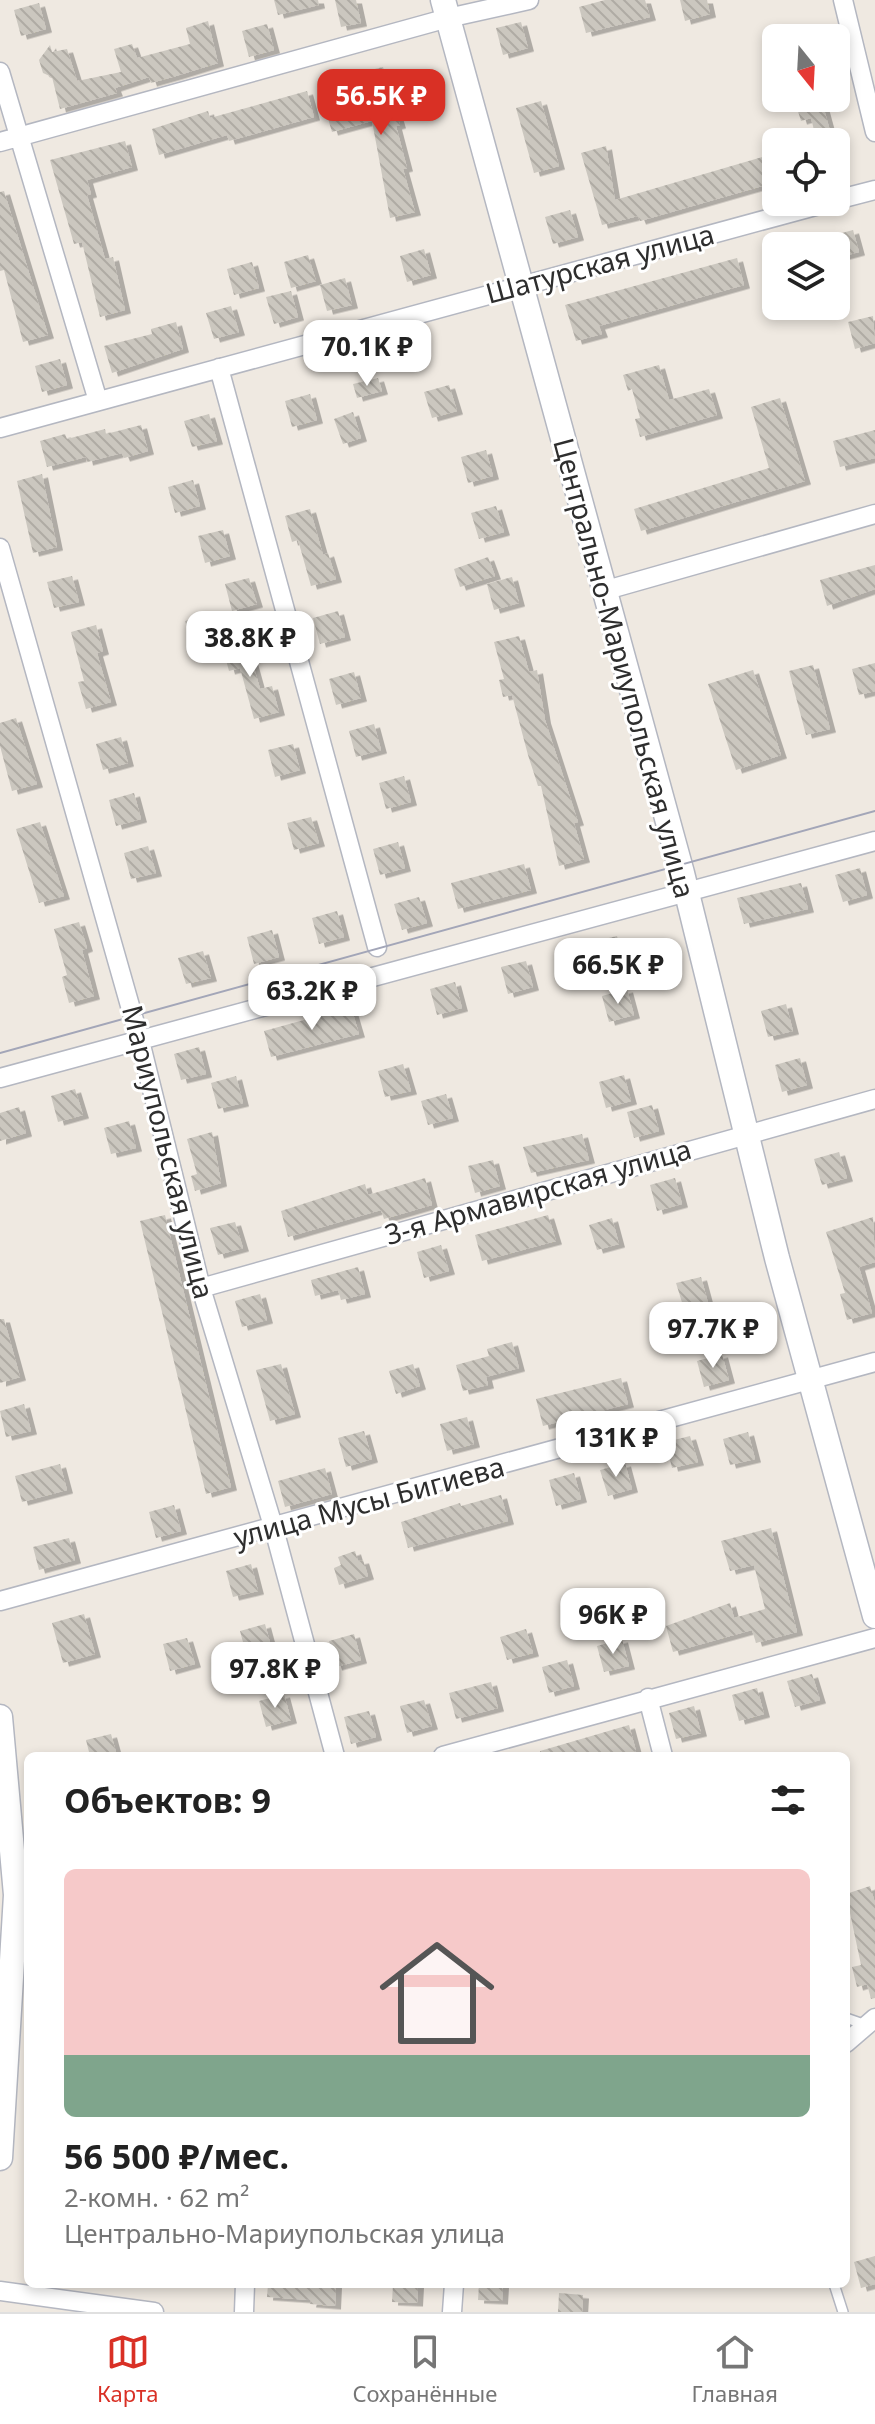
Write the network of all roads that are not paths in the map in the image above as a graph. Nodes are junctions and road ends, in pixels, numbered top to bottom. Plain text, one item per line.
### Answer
1 (529, 0) edge
2 (843, 0) edge
3 (445, 9) edge
4 (0, 72) edge
5 (875, 132) edge
6 (19, 136) junction
7 (0, 142) edge
8 (875, 190) edge
9 (850, 196) edge
10 (779, 216) edge
11 (522, 286) junction
12 (219, 368) junction
13 (98, 401) junction
14 (0, 428) edge
15 (875, 514) edge
16 (0, 548) edge
17 (603, 591) junction
18 (875, 841) edge
19 (685, 893) junction
20 (377, 947) dead end
21 (140, 1041) junction
22 (0, 1078) edge
23 (875, 1099) edge
24 (745, 1133) junction
25 (201, 1288) junction
26 (875, 1362) edge
27 (809, 1380) junction
28 (274, 1529) junction
29 (0, 1601) edge
30 (875, 1616) edge
31 (875, 1638) edge
32 (648, 1698) junction
33 (0, 1717) edge
34 (334, 1752) edge
35 (476, 1752) edge
36 (662, 1752) edge
37 (8, 1896) edge
38 (22, 1939) edge
39 (850, 2019) edge
40 (871, 2022) edge
41 (850, 2040) edge
42 (0, 2158) edge
43 (245, 2288) edge
44 (454, 2288) edge
45 (835, 2288) edge
46 (0, 2291) edge
47 (154, 2312) edge
48 (244, 2312) edge
49 (452, 2312) edge
50 (843, 2312) edge

1 - 3 street
2 - 5 street
3 - 6 street
3 - 11 street, Центрально-Мариупольская улица
4 - 6 street
6 - 7 street
6 - 13 street
8 - 9 street
10 - 11 street, Шатурская улица
11 - 12 street, Шатурская улица
11 - 17 street, Центрально-Мариупольская улица
12 - 13 street, Шатурская улица
12 - 20 street
13 - 14 street, Шатурская улица
15 - 17 street
16 - 21 street, Мариупольская улица
17 - 19 street, Центрально-Мариупольская улица
18 - 19 street
19 - 21 street
19 - 24 street, Центрально-Мариупольская улица
21 - 22 street
21 - 25 street, Мариупольская улица
23 - 24 street, 3-я Армавирская улица
24 - 25 street, 3-я Армавирская улица
24 - 27 street, Центрально-Мариупольская улица
25 - 28 street, Мариупольская улица
26 - 27 street, улица Мусы Бигиева
27 - 28 street, улица Мусы Бигиева
27 - 30 street, Центрально-Мариупольская улица
28 - 29 street, улица Мусы Бигиева
28 - 34 street, Мариупольская улица
31 - 32 street
32 - 35 street
32 - 36 street
33 - 37 street
37 - 38 street
38 - 42 street
39 - 40 lane
40 - 41 street
43 - 48 street
44 - 49 street
45 - 50 lane
46 - 47 street

